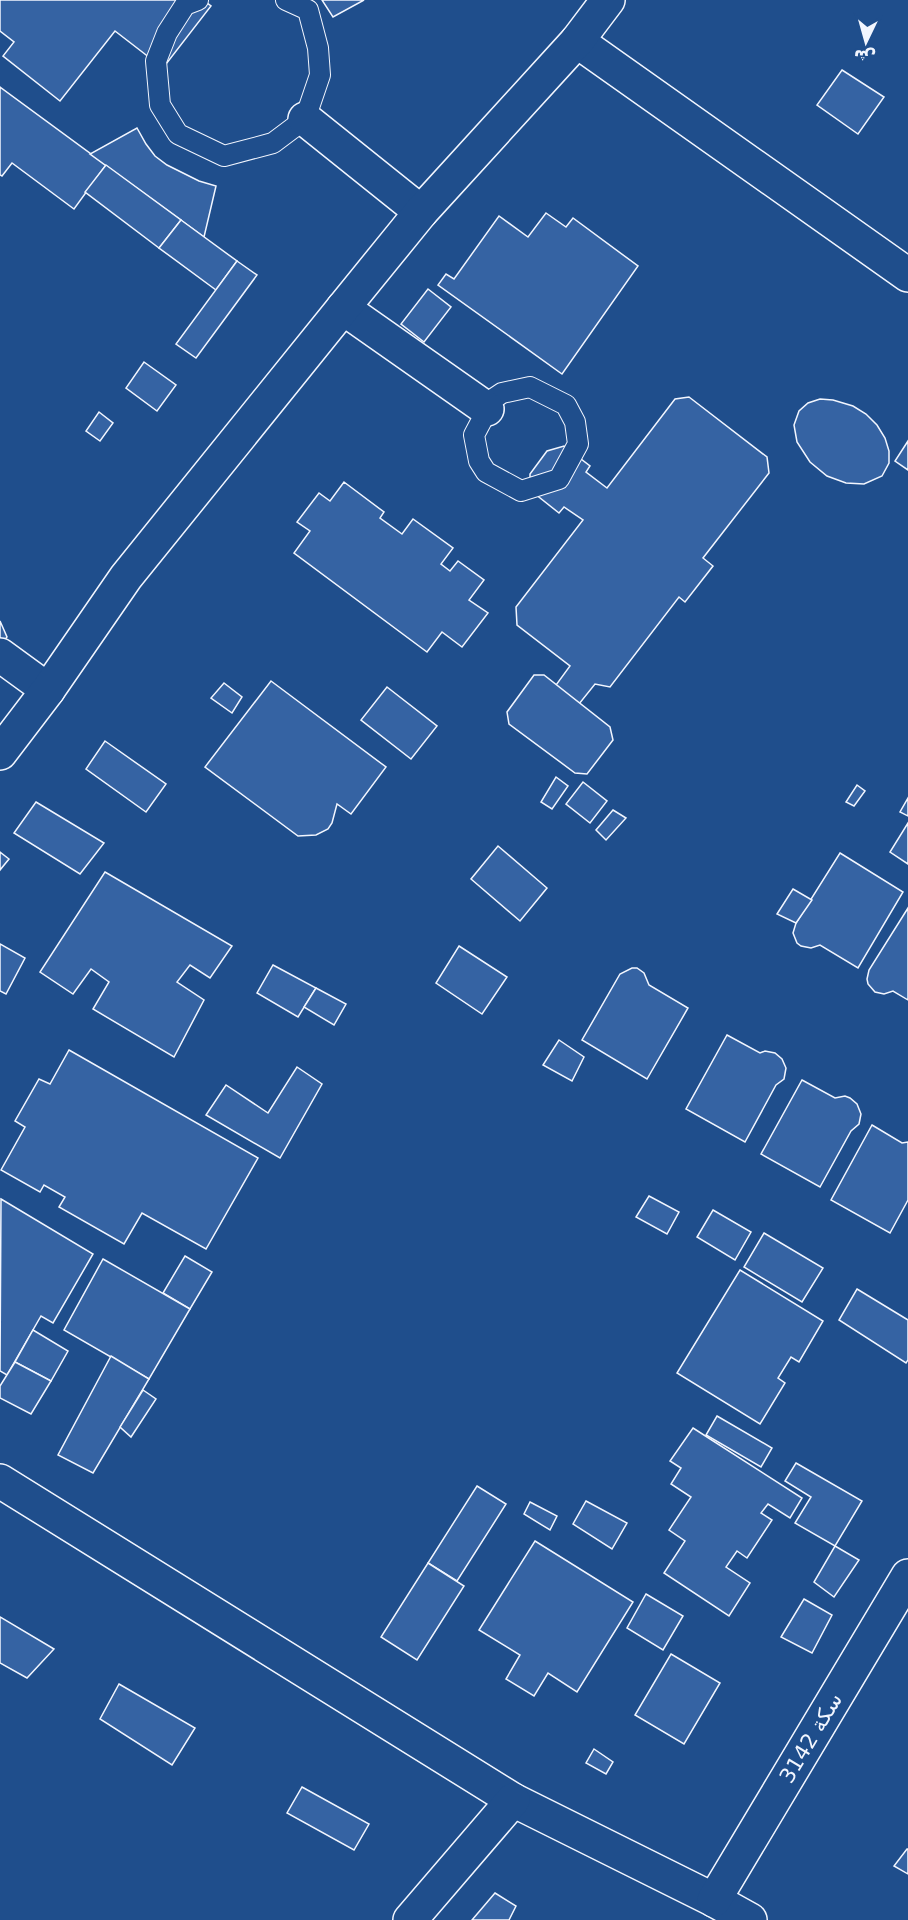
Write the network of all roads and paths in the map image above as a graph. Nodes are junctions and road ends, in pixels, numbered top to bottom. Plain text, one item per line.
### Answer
1 (198, 0) edge
2 (286, 0) edge
3 (608, 0) edge
4 (577, 41) junction
5 (305, 119) junction
6 (421, 212) junction
7 (908, 275) edge
8 (343, 308) junction
9 (487, 409) junction
10 (0, 655) edge
11 (48, 690) junction
12 (0, 753) edge
13 (0, 1480) edge
14 (908, 1576) edge
15 (513, 1800) junction
16 (714, 1900) junction
17 (411, 1920) edge
18 (750, 1920) edge

1 - 5 lane
2 - 5 lane
3 - 4 street
4 - 6 street
4 - 7 street
5 - 6 street
6 - 8 street
8 - 9 street
8 - 11 street
9 - 9 lane
10 - 11 street
11 - 12 street
13 - 15 street
14 - 16 street, سكة 3142
15 - 16 street
15 - 17 street
16 - 18 street

